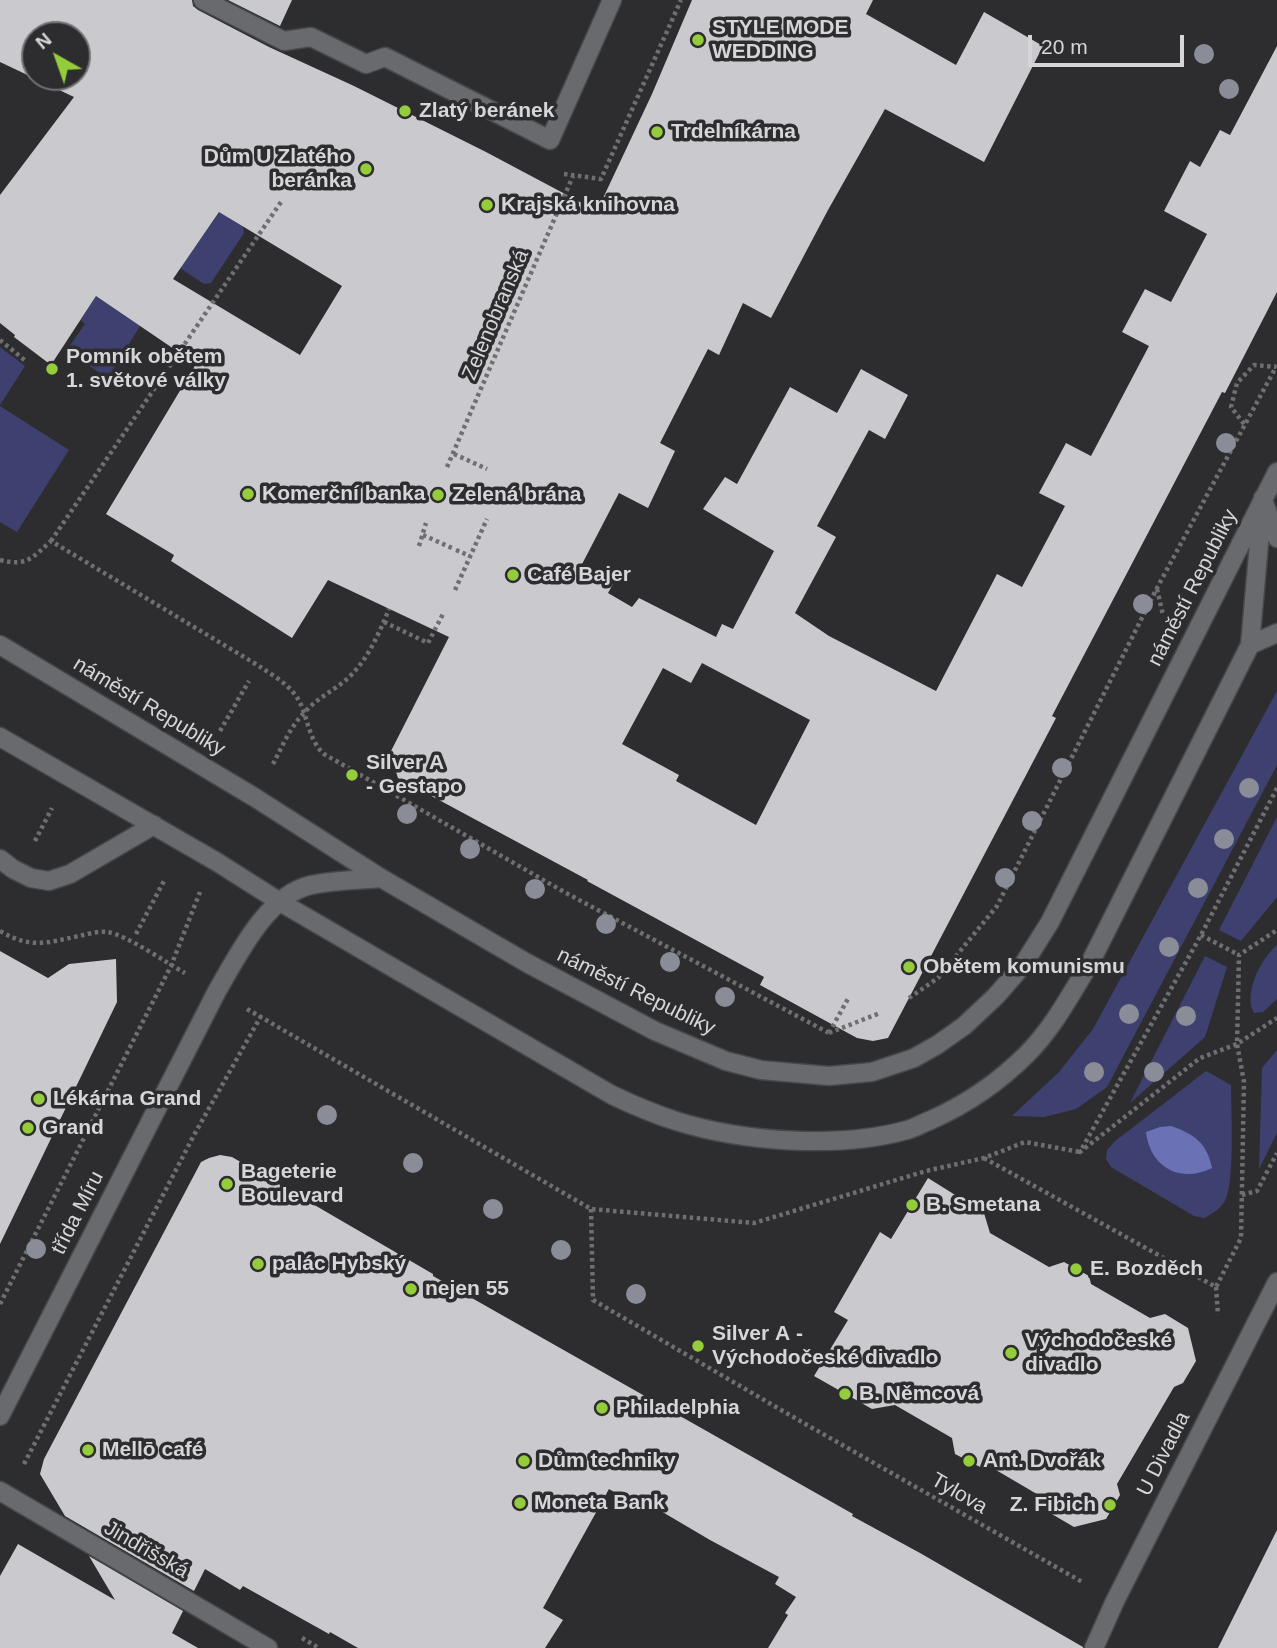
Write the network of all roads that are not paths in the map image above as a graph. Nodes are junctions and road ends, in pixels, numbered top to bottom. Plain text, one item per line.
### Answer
1 (203, 0) edge
2 (612, 0) edge
3 (1277, 472) edge
4 (1270, 502) edge
5 (1277, 538) edge
6 (1277, 633) edge
7 (0, 645) edge
8 (1250, 645) junction
9 (0, 737) edge
10 (154, 825) junction
11 (0, 859) edge
12 (381, 878) junction
13 (280, 902) junction
14 (1277, 1282) edge
15 (0, 1416) edge
16 (4, 1493) edge
17 (268, 1648) edge
18 (1094, 1648) edge

1 - 2 street
3 - 4 street
4 - 5 street
4 - 8 street, náměstí Republiky
4 - 12 street, náměstí Republiky
6 - 8 street
7 - 12 street, náměstí Republiky
8 - 13 street, náměstí Republiky
9 - 10 street, náměstí Republiky
10 - 11 street
10 - 13 street, náměstí Republiky
12 - 13 street, třída Míru
13 - 15 street, třída Míru
14 - 18 street, U Divadla
16 - 17 street, Jindřišská

